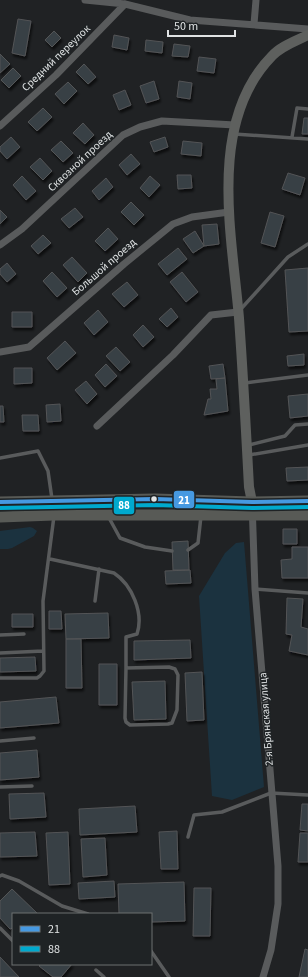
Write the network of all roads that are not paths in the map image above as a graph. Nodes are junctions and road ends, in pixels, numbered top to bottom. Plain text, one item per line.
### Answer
1 (85, 0) edge
2 (256, 0) edge
3 (115, 1) edge
4 (125, 4) junction
5 (254, 24) junction
6 (308, 29) edge
7 (308, 35) edge
8 (308, 110) edge
9 (0, 126) edge
10 (234, 129) junction
11 (292, 137) junction
12 (308, 139) edge
13 (229, 212) junction
14 (308, 244) edge
15 (0, 245) edge
16 (238, 312) junction
17 (0, 352) edge
18 (308, 376) edge
19 (244, 384) junction
20 (308, 424) edge
21 (97, 426) dead end
22 (308, 445) edge
23 (248, 450) junction
24 (0, 458) edge
25 (52, 501) junction
26 (308, 501) edge
27 (0, 502) edge
28 (252, 502) junction
29 (107, 515) junction
30 (201, 515) junction
31 (253, 515) junction
32 (308, 515) edge
33 (54, 516) junction
34 (0, 517) edge
35 (188, 550) dead end
36 (172, 551) dead end
37 (50, 559) junction
38 (99, 569) junction
39 (255, 589) junction
40 (308, 593) edge
41 (95, 601) dead end
42 (0, 634) edge
43 (24, 634) dead end
44 (43, 651) junction
45 (0, 653) edge
46 (126, 668) junction
47 (0, 678) edge
48 (34, 738) dead end
49 (0, 741) edge
50 (32, 786) dead end
51 (0, 787) edge
52 (271, 793) junction
53 (308, 795) edge
54 (188, 837) dead end
55 (0, 876) edge
56 (85, 913) edge
57 (0, 928) edge
58 (12, 940) edge
59 (152, 953) edge
60 (96, 970) dead end
61 (104, 977) edge
62 (168, 977) edge
63 (264, 977) edge

1 - 3 street
2 - 5 street
3 - 4 street
4 - 5 street
4 - 9 street, Средний переулок
5 - 6 street
7 - 10 street
8 - 11 lane
10 - 11 lane
10 - 13 street
10 - 15 street, Сквозной проезд
11 - 12 lane
13 - 16 street
13 - 17 street, Большой проезд
14 - 16 lane
16 - 19 street
16 - 21 street
18 - 19 lane
19 - 23 street
20 - 23 lane
22 - 23 lane
23 - 28 street
24 - 25 lane
25 - 27 main road
25 - 28 main road
26 - 28 main road
28 - 31 street, 2-я Брянская улица
29 - 30 main road
29 - 33 main road
29 - 36 lane
30 - 31 main road
30 - 35 lane
31 - 32 main road
31 - 39 street, 2-я Брянская улица
33 - 34 main road
33 - 37 lane
37 - 38 lane
37 - 44 lane
38 - 41 lane
38 - 46 lane
39 - 40 lane
39 - 52 street, 2-я Брянская улица
42 - 43 lane
44 - 45 lane
44 - 47 lane
46 - 46 lane
48 - 49 lane
50 - 51 lane
52 - 53 lane
52 - 54 lane
52 - 63 street, 2-я Брянская улица
55 - 56 lane
57 - 58 lane
59 - 62 lane
60 - 61 lane

